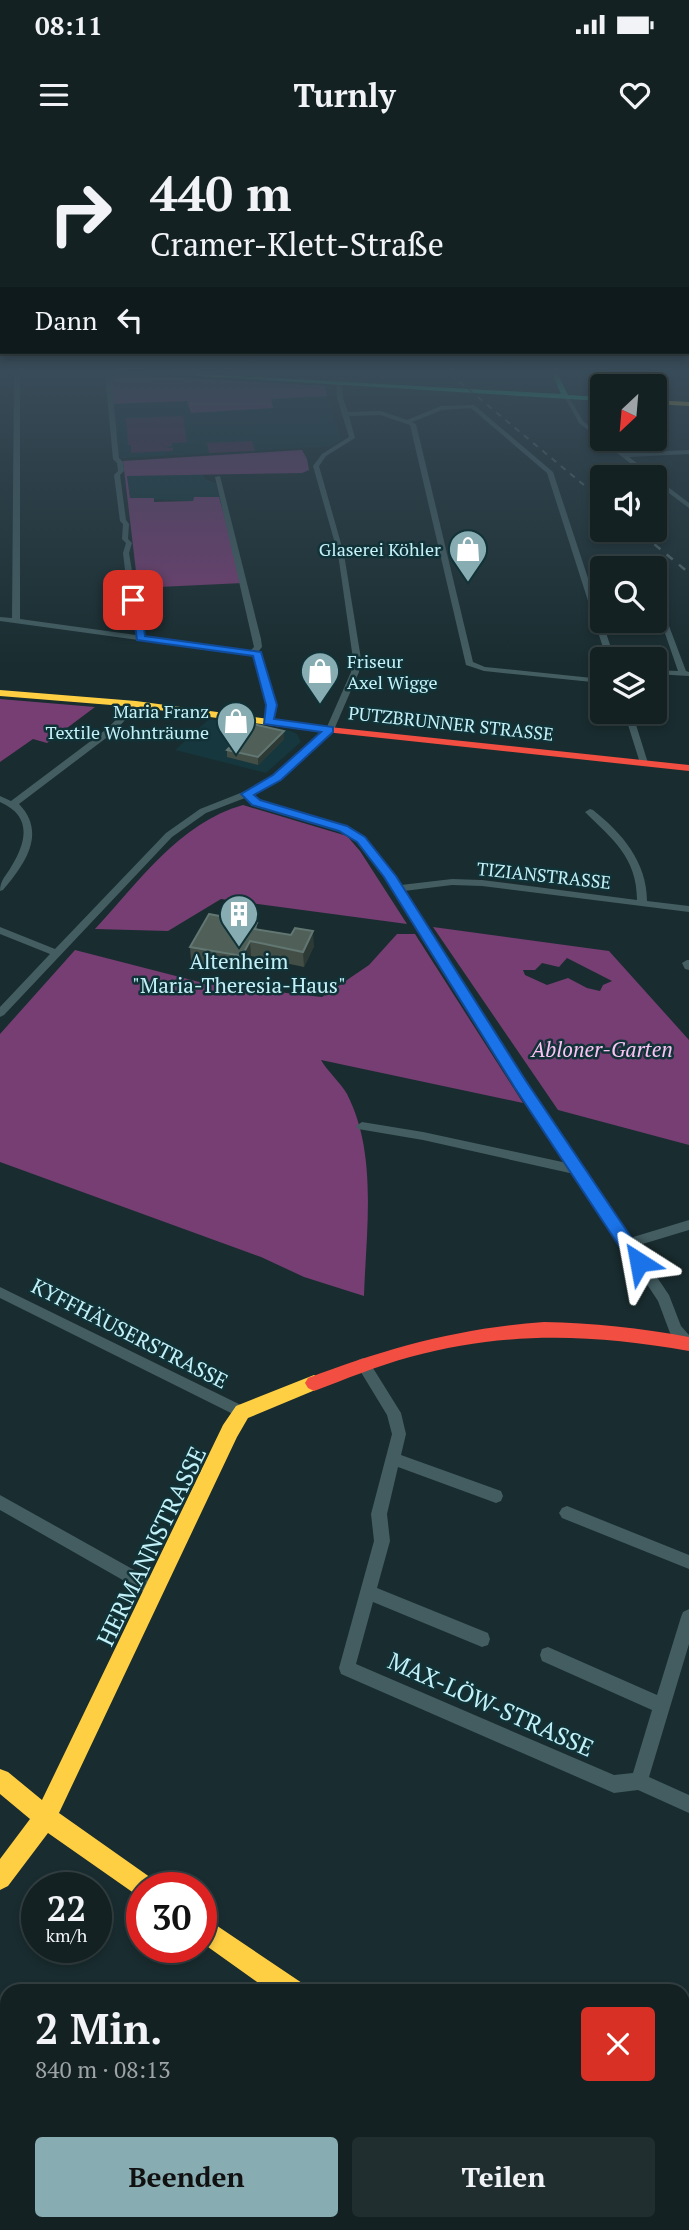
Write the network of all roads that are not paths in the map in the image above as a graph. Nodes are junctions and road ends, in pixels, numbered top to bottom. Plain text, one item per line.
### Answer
1 (17, 472) edge
2 (118, 472) edge
3 (318, 472) edge
4 (424, 472) edge
5 (549, 472) edge
6 (218, 477) dead end
7 (667, 488) edge
8 (689, 506) edge
9 (0, 619) edge
10 (16, 621) junction
11 (667, 629) edge
12 (140, 638) junction
13 (607, 647) edge
14 (253, 652) junction
15 (667, 672) edge
16 (686, 673) edge
17 (590, 680) edge
18 (0, 693) edge
19 (136, 704) junction
20 (268, 721) junction
21 (632, 724) edge
22 (330, 730) junction
23 (644, 763) junction
24 (689, 768) edge
25 (246, 794) junction
26 (0, 799) edge
27 (14, 803) junction
28 (590, 811) dead end
29 (0, 888) edge
30 (396, 889) junction
31 (642, 902) junction
32 (689, 909) edge
33 (0, 930) edge
34 (58, 954) junction
35 (0, 1013) edge
36 (362, 1126) dead end
37 (578, 1170) junction
38 (689, 1225) edge
39 (627, 1244) junction
40 (0, 1292) edge
41 (689, 1344) edge
42 (363, 1364) junction
43 (242, 1412) junction
44 (394, 1459) junction
45 (496, 1496) dead end
46 (0, 1502) edge
47 (567, 1513) dead end
48 (689, 1562) edge
49 (155, 1590) junction
50 (368, 1592) junction
51 (689, 1617) edge
52 (482, 1639) dead end
53 (548, 1655) dead end
54 (662, 1706) junction
55 (0, 1780) edge
56 (639, 1781) junction
57 (689, 1804) edge
58 (45, 1817) junction
59 (126, 1874) edge
60 (0, 1878) edge
61 (217, 1938) edge
62 (282, 1984) edge

1 - 10 street
2 - 12 street
3 - 22 street
4 - 17 street
5 - 13 street
6 - 14 street
7 - 8 street
9 - 10 street
10 - 12 street
11 - 16 street
12 - 14 street
14 - 20 street
15 - 16 street
18 - 19 street, PUTZBRUNNER STRASSE
19 - 20 street, PUTZBRUNNER STRASSE
19 - 27 street
20 - 22 street, PUTZBRUNNER STRASSE
21 - 23 street
22 - 23 street, PUTZBRUNNER STRASSE
22 - 25 street
23 - 24 street, PUTZBRUNNER STRASSE
25 - 30 street
25 - 34 street
26 - 27 street
27 - 29 street
28 - 31 street
30 - 31 street, TIZIANSTRASSE
30 - 37 street
31 - 32 street, TIZIANSTRASSE
33 - 34 street
34 - 35 street
36 - 37 street
37 - 39 street
38 - 39 street
39 - 41 street
40 - 43 street, KYFFHÄUSERSTRASSE
41 - 42 street
42 - 43 street
42 - 44 street, MAX-LÖW-STRASSE
43 - 49 street, HERMANNSTRASSE
44 - 45 street
44 - 50 street, MAX-LÖW-STRASSE
46 - 49 street
47 - 48 street
49 - 58 street, HERMANNSTRASSE
50 - 52 street
50 - 56 street, MAX-LÖW-STRASSE
51 - 54 street
53 - 54 street
54 - 56 street
55 - 58 street
56 - 57 street, MAX-LÖW-STRASSE
58 - 59 street
58 - 60 street, HERMANNSTRASSE
61 - 62 street

